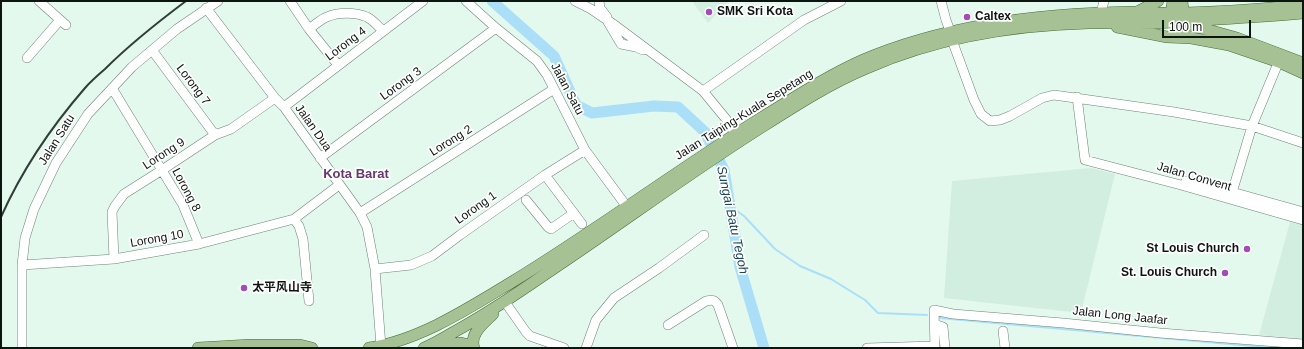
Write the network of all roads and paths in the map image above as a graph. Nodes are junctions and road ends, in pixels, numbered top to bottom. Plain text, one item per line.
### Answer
1 (39, 1) edge
2 (218, 1) edge
3 (290, 1) edge
4 (423, 1) edge
5 (466, 1) edge
6 (576, 1) edge
7 (590, 1) edge
8 (599, 1) edge
9 (842, 1) edge
10 (941, 1) edge
11 (1104, 1) edge
12 (1158, 1) edge
13 (1173, 1) edge
14 (1182, 1) edge
15 (1303, 5) edge
16 (206, 8) junction
17 (1137, 12) junction
18 (1101, 13) junction
19 (1303, 13) edge
20 (1184, 17) junction
21 (1171, 18) junction
22 (1234, 19) junction
23 (607, 20) junction
24 (1089, 23) junction
25 (616, 26) junction
26 (496, 28) junction
27 (309, 29) junction
28 (383, 31) junction
29 (951, 36) junction
30 (1191, 38) junction
31 (1238, 38) junction
32 (152, 50) junction
33 (654, 55) junction
34 (27, 58) dead end
35 (1281, 58) junction
36 (1303, 63) edge
37 (338, 66) junction
38 (1303, 73) edge
39 (112, 88) junction
40 (554, 90) junction
41 (703, 91) junction
42 (1077, 97) junction
43 (274, 98) junction
44 (284, 107) junction
45 (1252, 126) junction
46 (215, 135) junction
47 (733, 140) junction
48 (1303, 143) edge
49 (585, 150) junction
50 (711, 155) junction
51 (320, 158) junction
52 (162, 170) junction
53 (545, 175) junction
54 (339, 185) junction
55 (1231, 196) junction
56 (526, 200) dead end
57 (627, 207) junction
58 (1303, 212) edge
59 (360, 213) junction
60 (574, 213) junction
61 (294, 219) junction
62 (1303, 220) edge
63 (582, 224) dead end
64 (704, 235) dead end
65 (199, 244) junction
66 (114, 259) junction
67 (22, 265) junction
68 (375, 269) junction
69 (309, 301) dead end
70 (505, 302) junction
71 (934, 324) junction
72 (668, 325) dead end
73 (427, 330) junction
74 (1004, 331) dead end
75 (438, 341) junction
76 (380, 346) junction
77 (1303, 346) edge
78 (473, 347) edge
79 (935, 347) edge
80 (22, 348) edge
81 (198, 348) edge
82 (312, 348) edge
83 (369, 348) edge
84 (425, 348) edge
85 (564, 348) edge
86 (586, 348) edge
87 (733, 348) edge
88 (867, 348) edge
89 (922, 348) edge
90 (945, 348) edge
91 (1005, 348) edge

1 - 34 street
2 - 16 street, Jalan Satu
3 - 27 street
4 - 28 street, Lorong 4
5 - 26 street, Jalan Satu
6 - 7 street
6 - 23 street
8 - 25 street
9 - 41 street
10 - 29 street
11 - 18 street
12 - 17 main road
13 - 21 main road
14 - 20 main road
15 - 20 main road
16 - 32 street, Jalan Satu
16 - 43 street, Jalan Dua
17 - 18 main road, Jalan Taiping-Kuala Sepetang
17 - 21 main road, Jalan Taiping-Kuala Sepetang
18 - 29 main road, Jalan Taiping-Kuala Sepetang
19 - 22 main road
20 - 21 main road
20 - 22 main road
20 - 31 main road
21 - 24 main road, Jalan Taiping-Kuala Sepetang
21 - 30 main road
22 - 31 main road
23 - 25 street
23 - 33 street
24 - 29 main road, Jalan Taiping-Kuala Sepetang
24 - 30 main road
25 - 33 street
26 - 40 street, Jalan Satu
26 - 51 street, Lorong 3
27 - 28 street
27 - 37 street
28 - 37 street, Lorong 4
29 - 42 street
29 - 47 main road, Jalan Taiping-Kuala Sepetang
30 - 35 main road
31 - 35 main road
32 - 39 street, Jalan Satu
32 - 46 street, Lorong 7
33 - 41 street
35 - 36 main road
35 - 38 main road
35 - 45 street
37 - 44 street, Lorong 4
39 - 52 street, Lorong 8
39 - 67 street, Jalan Satu
40 - 49 street, Jalan Satu
40 - 59 street, Lorong 2
41 - 47 street
42 - 45 street
42 - 55 street, Jalan Convent
43 - 44 street, Jalan Dua
43 - 46 street, Lorong 9
44 - 51 street, Jalan Dua
45 - 48 street
45 - 55 street
46 - 52 street, Lorong 9
47 - 50 main road, Jalan Taiping-Kuala Sepetang
49 - 53 street, Lorong 1
49 - 57 street, Jalan Satu
50 - 57 main road, Jalan Taiping-Kuala Sepetang
50 - 70 main road, Jalan Taiping-Kuala Sepetang
51 - 54 street, Jalan Dua
52 - 65 street, Lorong 8
52 - 66 street, Lorong 9
53 - 60 street
53 - 68 street, Lorong 1
54 - 59 street, Jalan Dua
54 - 61 street, Lorong 10
55 - 58 street, Jalan Convent
55 - 62 street, Jalan Convent
56 - 60 street
57 - 73 main road, Jalan Taiping-Kuala Sepetang
59 - 68 street, Jalan Dua
60 - 63 street
61 - 65 street, Lorong 10
61 - 69 street
64 - 86 street
65 - 66 street, Lorong 10
66 - 67 street, Lorong 10
67 - 80 street, Jalan Satu
68 - 76 street, Jalan Dua
70 - 75 main road, Jalan Taiping-Kuala Sepetang
70 - 78 main road
70 - 85 street
71 - 77 street, Jalan Long Jaafar
71 - 79 street
71 - 90 street
72 - 87 street
73 - 75 main road
73 - 76 main road, Jalan Taiping-Kuala Sepetang
74 - 91 street
75 - 84 main road, Jalan Taiping-Kuala Sepetang
76 - 83 main road, Jalan Taiping-Kuala Sepetang
78 - 84 main road
79 - 89 street
81 - 82 main road
88 - 89 street

